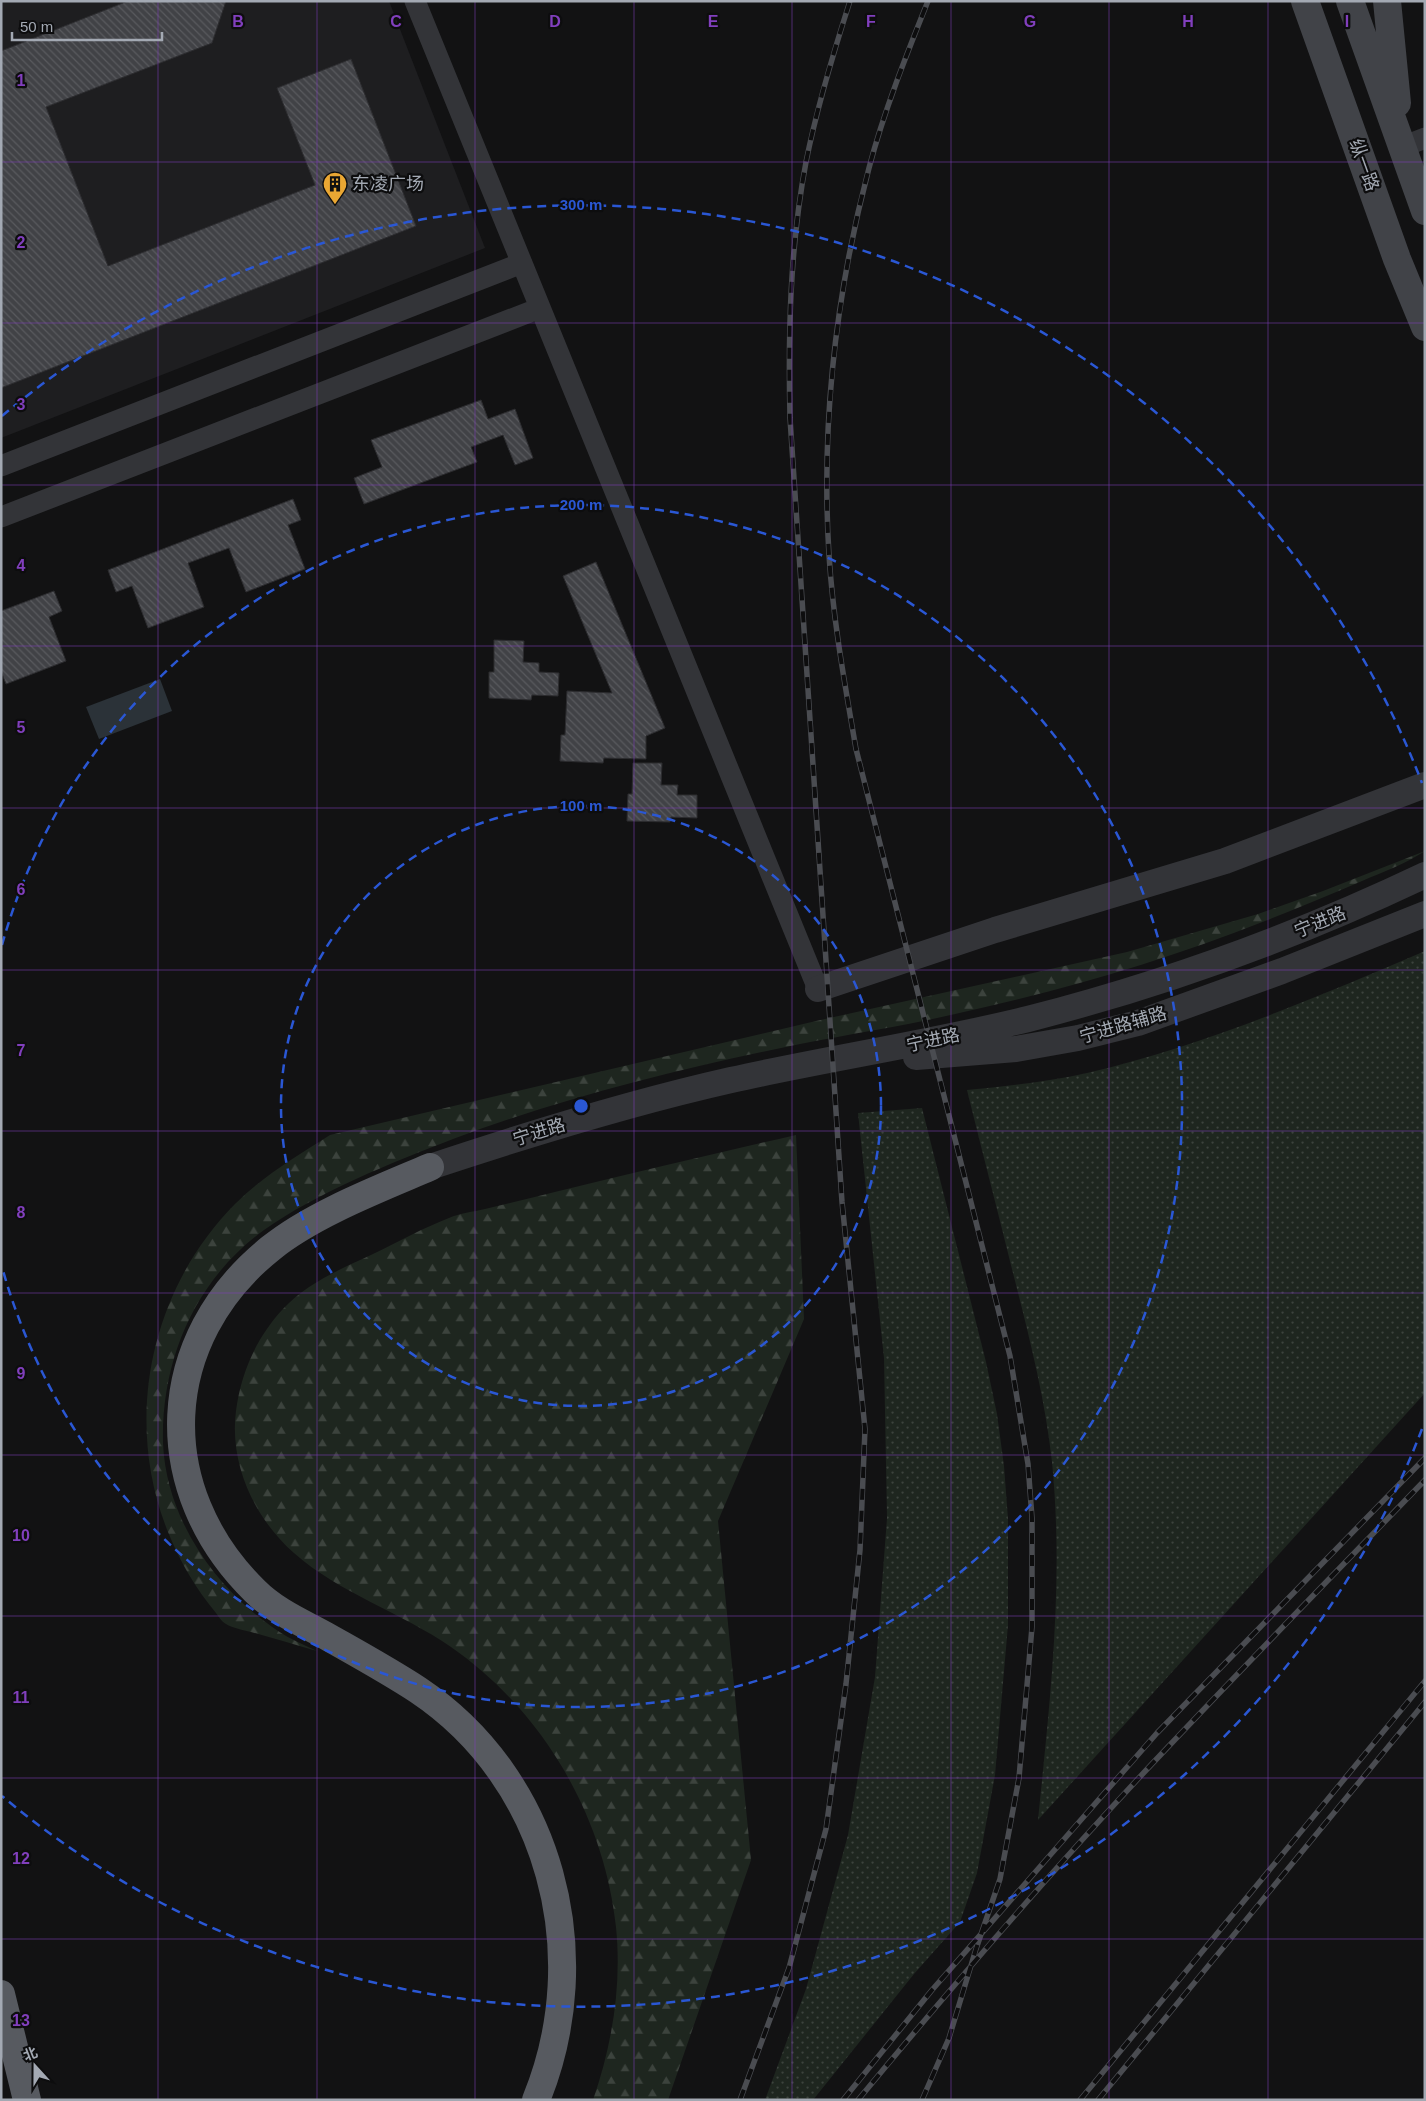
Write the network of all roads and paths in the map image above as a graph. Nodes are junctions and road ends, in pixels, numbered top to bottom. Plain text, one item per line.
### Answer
1 (415, 1) edge
2 (1305, 1) edge
3 (1350, 1) edge
4 (1386, 1) edge
5 (1413, 142) edge
6 (1425, 211) edge
7 (522, 263) junction
8 (540, 308) junction
9 (1425, 327) edge
10 (1, 466) edge
11 (1, 517) edge
12 (1425, 785) edge
13 (1425, 875) edge
14 (1425, 914) edge
15 (818, 989) joint
16 (805, 1064) junction
17 (430, 1167) joint
18 (1, 1994) edge
19 (27, 2100) edge
20 (536, 2100) edge

1 - 7 street
2 - 9 main road, 纵一路
3 - 5 main road
4 - 5 main road
5 - 6 main road
7 - 8 street
7 - 10 street
8 - 11 street
8 - 15 street
12 - 15 street
13 - 16 street, 宁进路
14 - 16 street, 宁进路辅路
16 - 17 street, 宁进路
17 - 20 highway
18 - 19 highway

